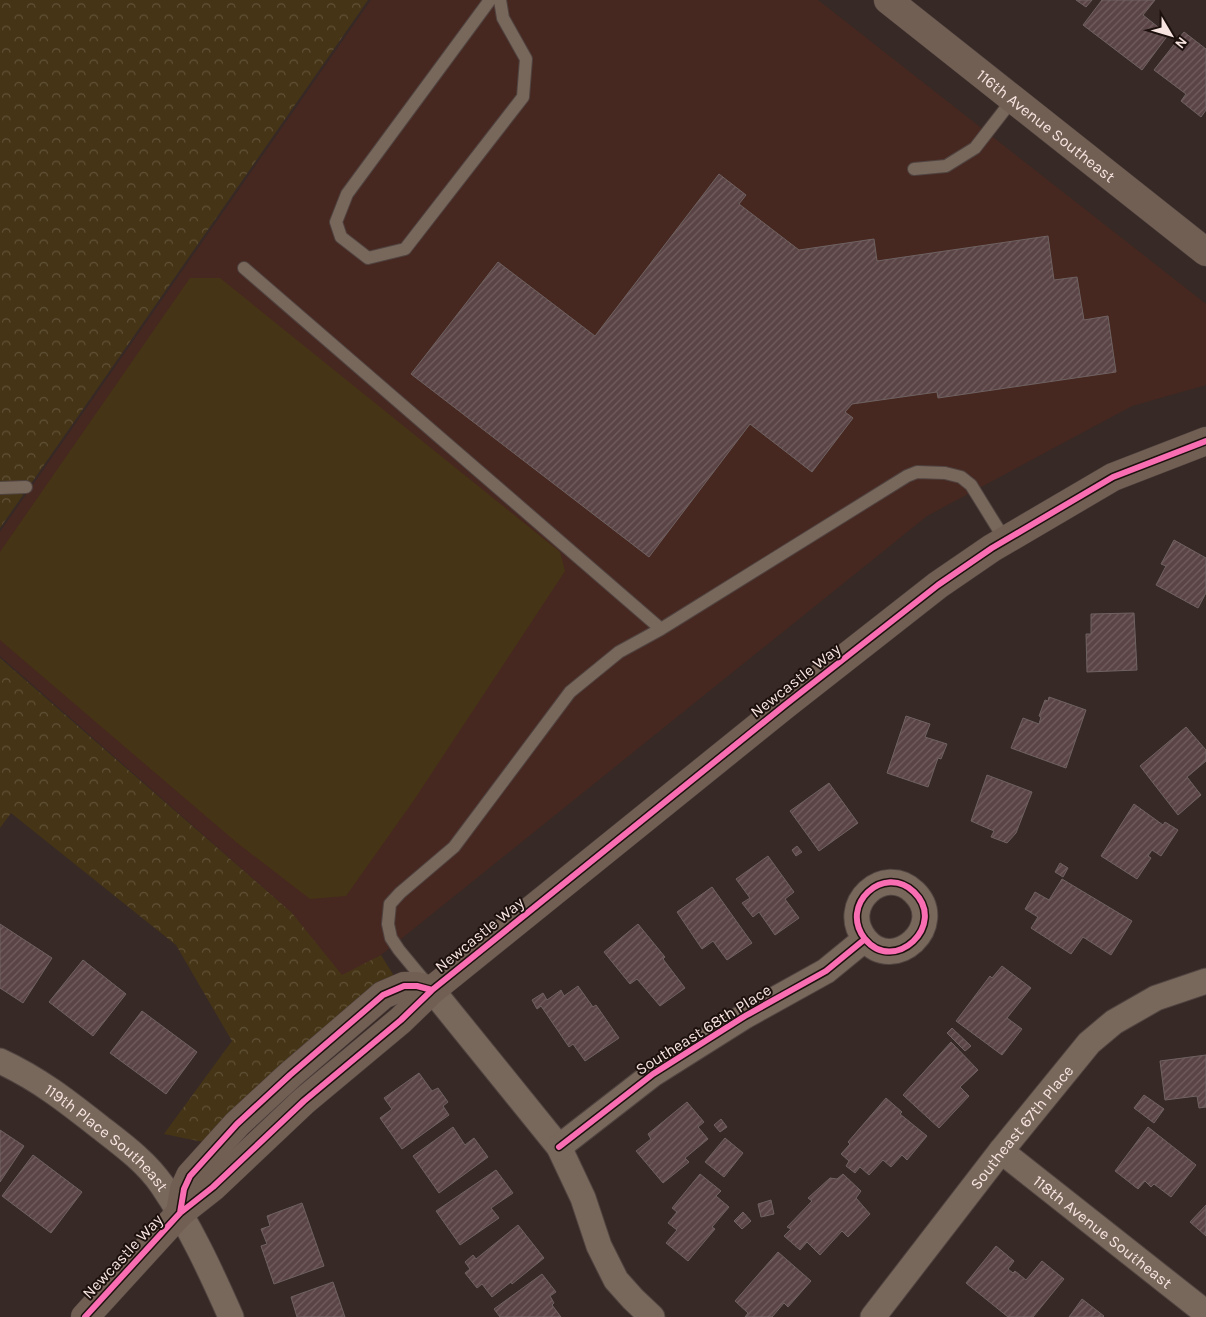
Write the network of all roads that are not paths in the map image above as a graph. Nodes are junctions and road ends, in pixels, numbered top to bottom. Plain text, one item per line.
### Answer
1 (490, 0) edge
2 (500, 0) edge
3 (888, 0) edge
4 (1013, 99) junction
5 (914, 169) dead end
6 (1206, 252) edge
7 (244, 268) dead end
8 (1206, 441) edge
9 (26, 487) dead end
10 (0, 488) edge
11 (1006, 540) junction
12 (661, 629) junction
13 (865, 939) junction
14 (1206, 981) edge
15 (432, 990) junction
16 (0, 1061) edge
17 (559, 1147) junction
18 (1001, 1151) junction
19 (180, 1214) junction
20 (1206, 1313) edge
21 (85, 1317) edge
22 (231, 1317) edge
23 (652, 1317) edge
24 (873, 1317) edge

1 - 2 lane
3 - 4 main road, 116th Avenue Southeast
4 - 5 lane
4 - 6 main road, 116th Avenue Southeast
7 - 12 lane
8 - 11 main road, Newcastle Way
9 - 10 lane
11 - 12 lane
11 - 15 main road, Newcastle Way
12 - 15 lane
13 - 13 street
13 - 17 street, Southeast 68th Place
14 - 18 street, Southeast 67th Place
15 - 17 street
15 - 19 main road, Newcastle Way
16 - 19 street, 119th Place Southeast
17 - 23 street
18 - 20 street, 118th Avenue Southeast
18 - 24 street, Southeast 67th Place
19 - 21 main road, Newcastle Way
19 - 22 street, 119th Place Southeast

